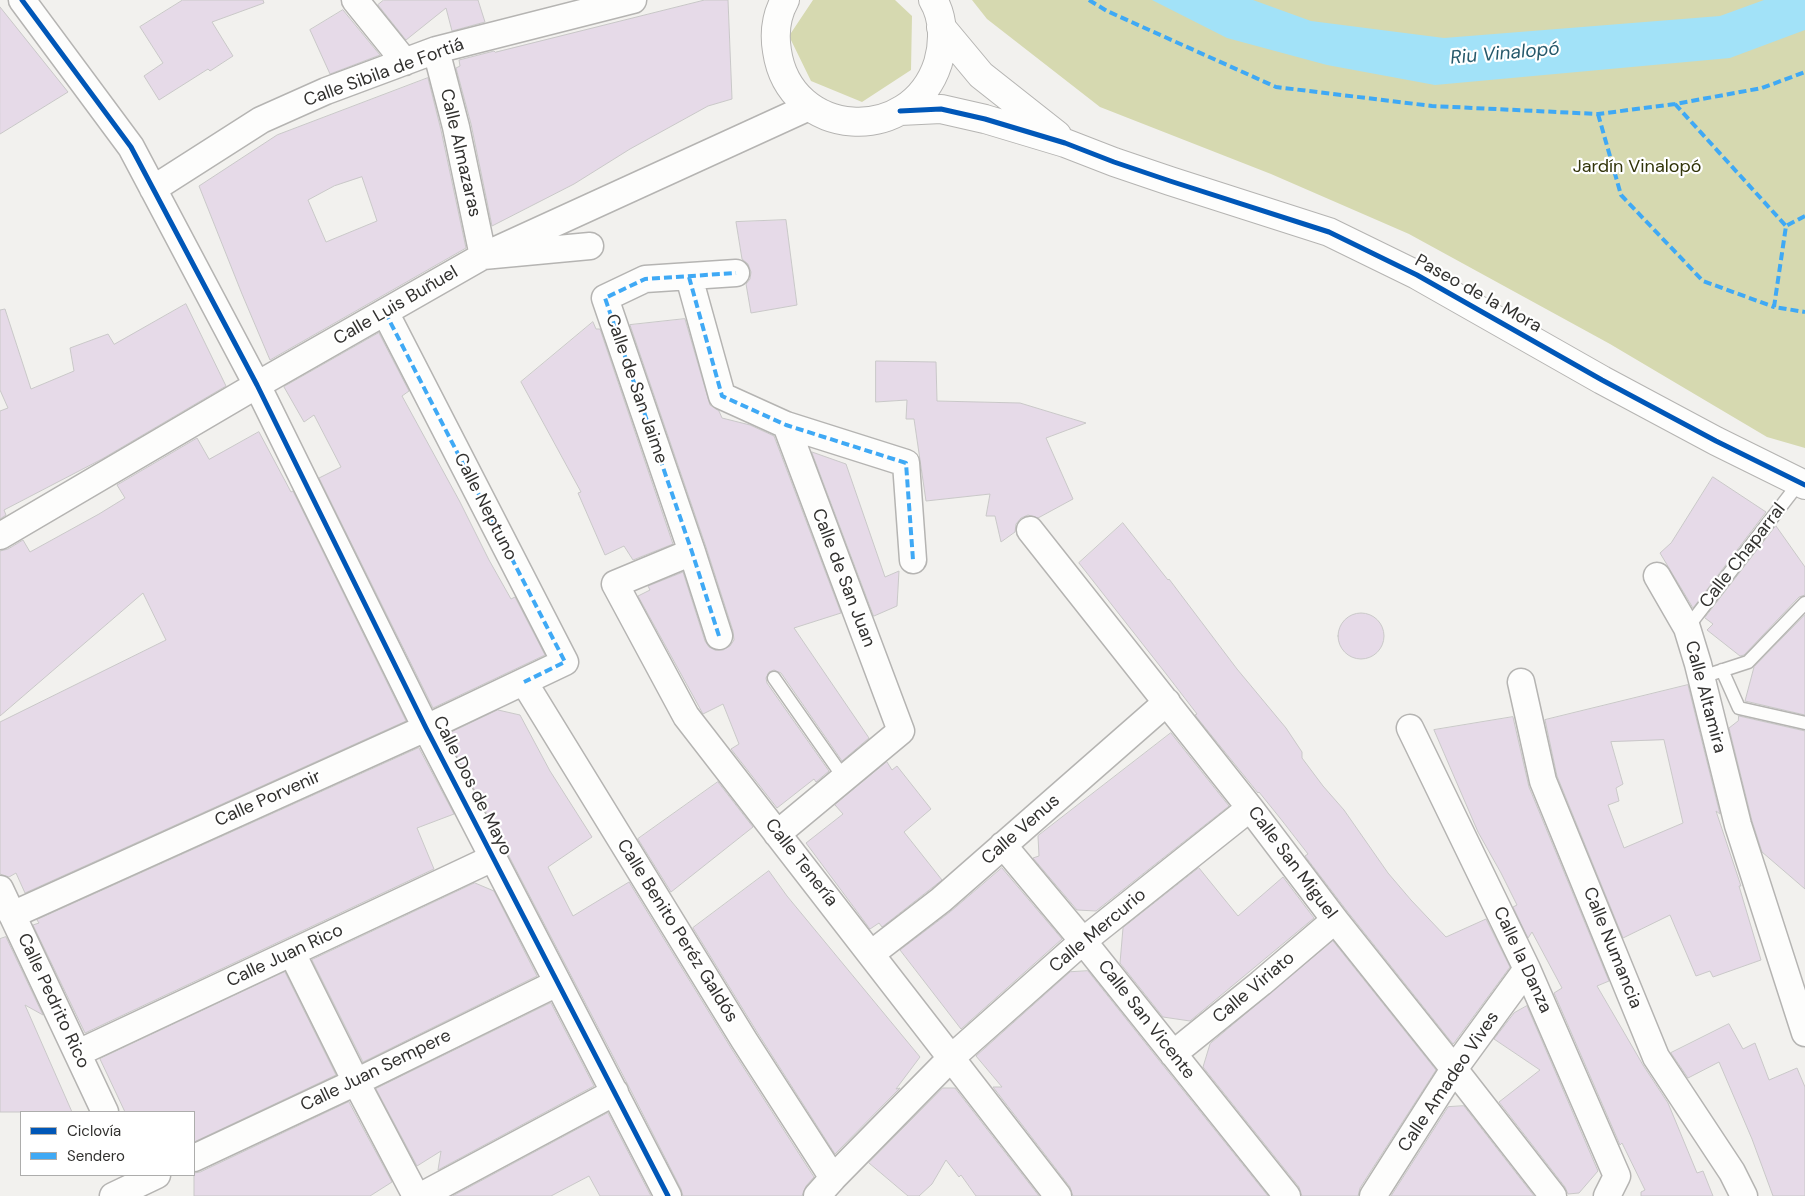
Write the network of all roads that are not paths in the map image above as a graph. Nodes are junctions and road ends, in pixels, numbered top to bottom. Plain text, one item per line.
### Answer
1 (22, 0) edge
2 (355, 0) edge
3 (634, 0) edge
4 (785, 0) edge
5 (932, 0) edge
6 (942, 27) junction
7 (436, 50) junction
8 (405, 62) junction
9 (809, 107) junction
10 (900, 111) junction
11 (1066, 143) junction
12 (153, 189) junction
13 (590, 246) dead end
14 (483, 256) junction
15 (736, 273) dead end
16 (689, 278) junction
17 (384, 312) junction
18 (257, 385) junction
19 (786, 425) junction
20 (1802, 484) edge
21 (1030, 530) dead end
22 (0, 536) edge
23 (692, 552) junction
24 (913, 560) dead end
25 (1657, 576) dead end
26 (1805, 603) edge
27 (1687, 628) junction
28 (719, 636) dead end
29 (1712, 674) junction
30 (774, 678) dead end
31 (524, 682) junction
32 (1521, 682) dead end
33 (1166, 702) junction
34 (1805, 723) edge
35 (426, 728) junction
36 (1410, 728) dead end
37 (844, 778) junction
38 (1250, 808) junction
39 (778, 834) junction
40 (1003, 844) junction
41 (493, 858) junction
42 (0, 890) edge
43 (12, 915) junction
44 (1335, 920) junction
45 (1083, 941) junction
46 (292, 953) junction
47 (871, 954) junction
48 (1527, 969) junction
49 (558, 983) junction
50 (1805, 1034) edge
51 (78, 1053) junction
52 (1173, 1054) junction
53 (951, 1058) junction
54 (1454, 1069) junction
55 (356, 1082) junction
56 (615, 1092) junction
57 (105, 1111) edge
58 (195, 1158) edge
59 (144, 1182) edge
60 (825, 1187) edge
61 (113, 1196) edge
62 (416, 1196) edge
63 (420, 1196) edge
64 (668, 1196) edge
65 (1058, 1196) edge
66 (1287, 1196) edge
67 (1373, 1196) edge
68 (1553, 1196) edge
69 (1607, 1196) edge
70 (1744, 1196) edge

1 - 12 street, Calle Dos de Mayo
2 - 8 street
3 - 7 street, Calle Sibila de Fortiá
4 - 9 street
5 - 6 street
6 - 10 street
6 - 11 street
7 - 8 street, Calle Sibila de Fortiá
7 - 14 street, Calle Almazaras
8 - 12 street, Calle Sibila de Fortiá
9 - 10 street
9 - 14 street, Calle Luis Buñuel
10 - 11 street
11 - 20 street, Paseo de la Mora
12 - 18 street, Calle Dos de Mayo
13 - 14 street
14 - 17 street, Calle Luis Buñuel
15 - 16 street, Calle de San Jaime
16 - 19 street
16 - 23 street, Calle de San Jaime
17 - 18 street, Calle Luis Buñuel
17 - 31 street, Calle Neptuno
18 - 22 street, Calle Luis Buñuel
18 - 35 street, Calle Dos de Mayo
19 - 24 street
19 - 37 street, Calle de San Juan
20 - 27 lane, Calle Chaparral
21 - 33 street, Calle San Miguel
23 - 28 street
23 - 39 street, Calle Tenería
25 - 27 street, Calle Altamira
26 - 29 lane
27 - 29 street, Calle Altamira
29 - 34 lane
29 - 50 street, Calle Altamira
30 - 37 lane
31 - 35 street, Calle Porvenir
31 - 60 street, Calle Benito Peréz Galdós
32 - 70 street, Calle Numancia
33 - 38 street, Calle San Miguel
33 - 40 street, Calle Venus
35 - 41 street, Calle Dos de Mayo
35 - 43 street, Calle Porvenir
36 - 48 street, Calle la Danza
37 - 39 street
38 - 44 street, Calle San Miguel
38 - 45 street, Calle Mercurio
39 - 47 street, Calle Tenería
40 - 45 street, Calle San Vicente
40 - 47 street, Calle Venus
41 - 46 street, Calle Juan Rico
41 - 49 street, Calle Dos de Mayo
42 - 43 street, Calle Pedrito Rico
43 - 51 street, Calle Pedrito Rico
44 - 52 street, Calle Viriato
44 - 54 street, Calle San Miguel
45 - 52 street, Calle San Vicente
45 - 53 street, Calle Mercurio
46 - 51 street, Calle Juan Rico
46 - 55 street
47 - 53 street, Calle Tenería
48 - 54 street, Calle Amadeo Vives
48 - 69 street, Calle la Danza
49 - 55 street, Calle Juan Sempere
49 - 56 street, Calle Dos de Mayo
51 - 57 street, Calle Pedrito Rico
52 - 66 street, Calle San Vicente
53 - 60 street, Calle Mercurio
53 - 65 street, Calle Tenería
54 - 67 street, Calle Amadeo Vives
54 - 68 street, Calle San Miguel
55 - 58 street, Calle Juan Sempere
55 - 62 street
56 - 63 street
56 - 64 street, Calle Dos de Mayo
59 - 61 street

